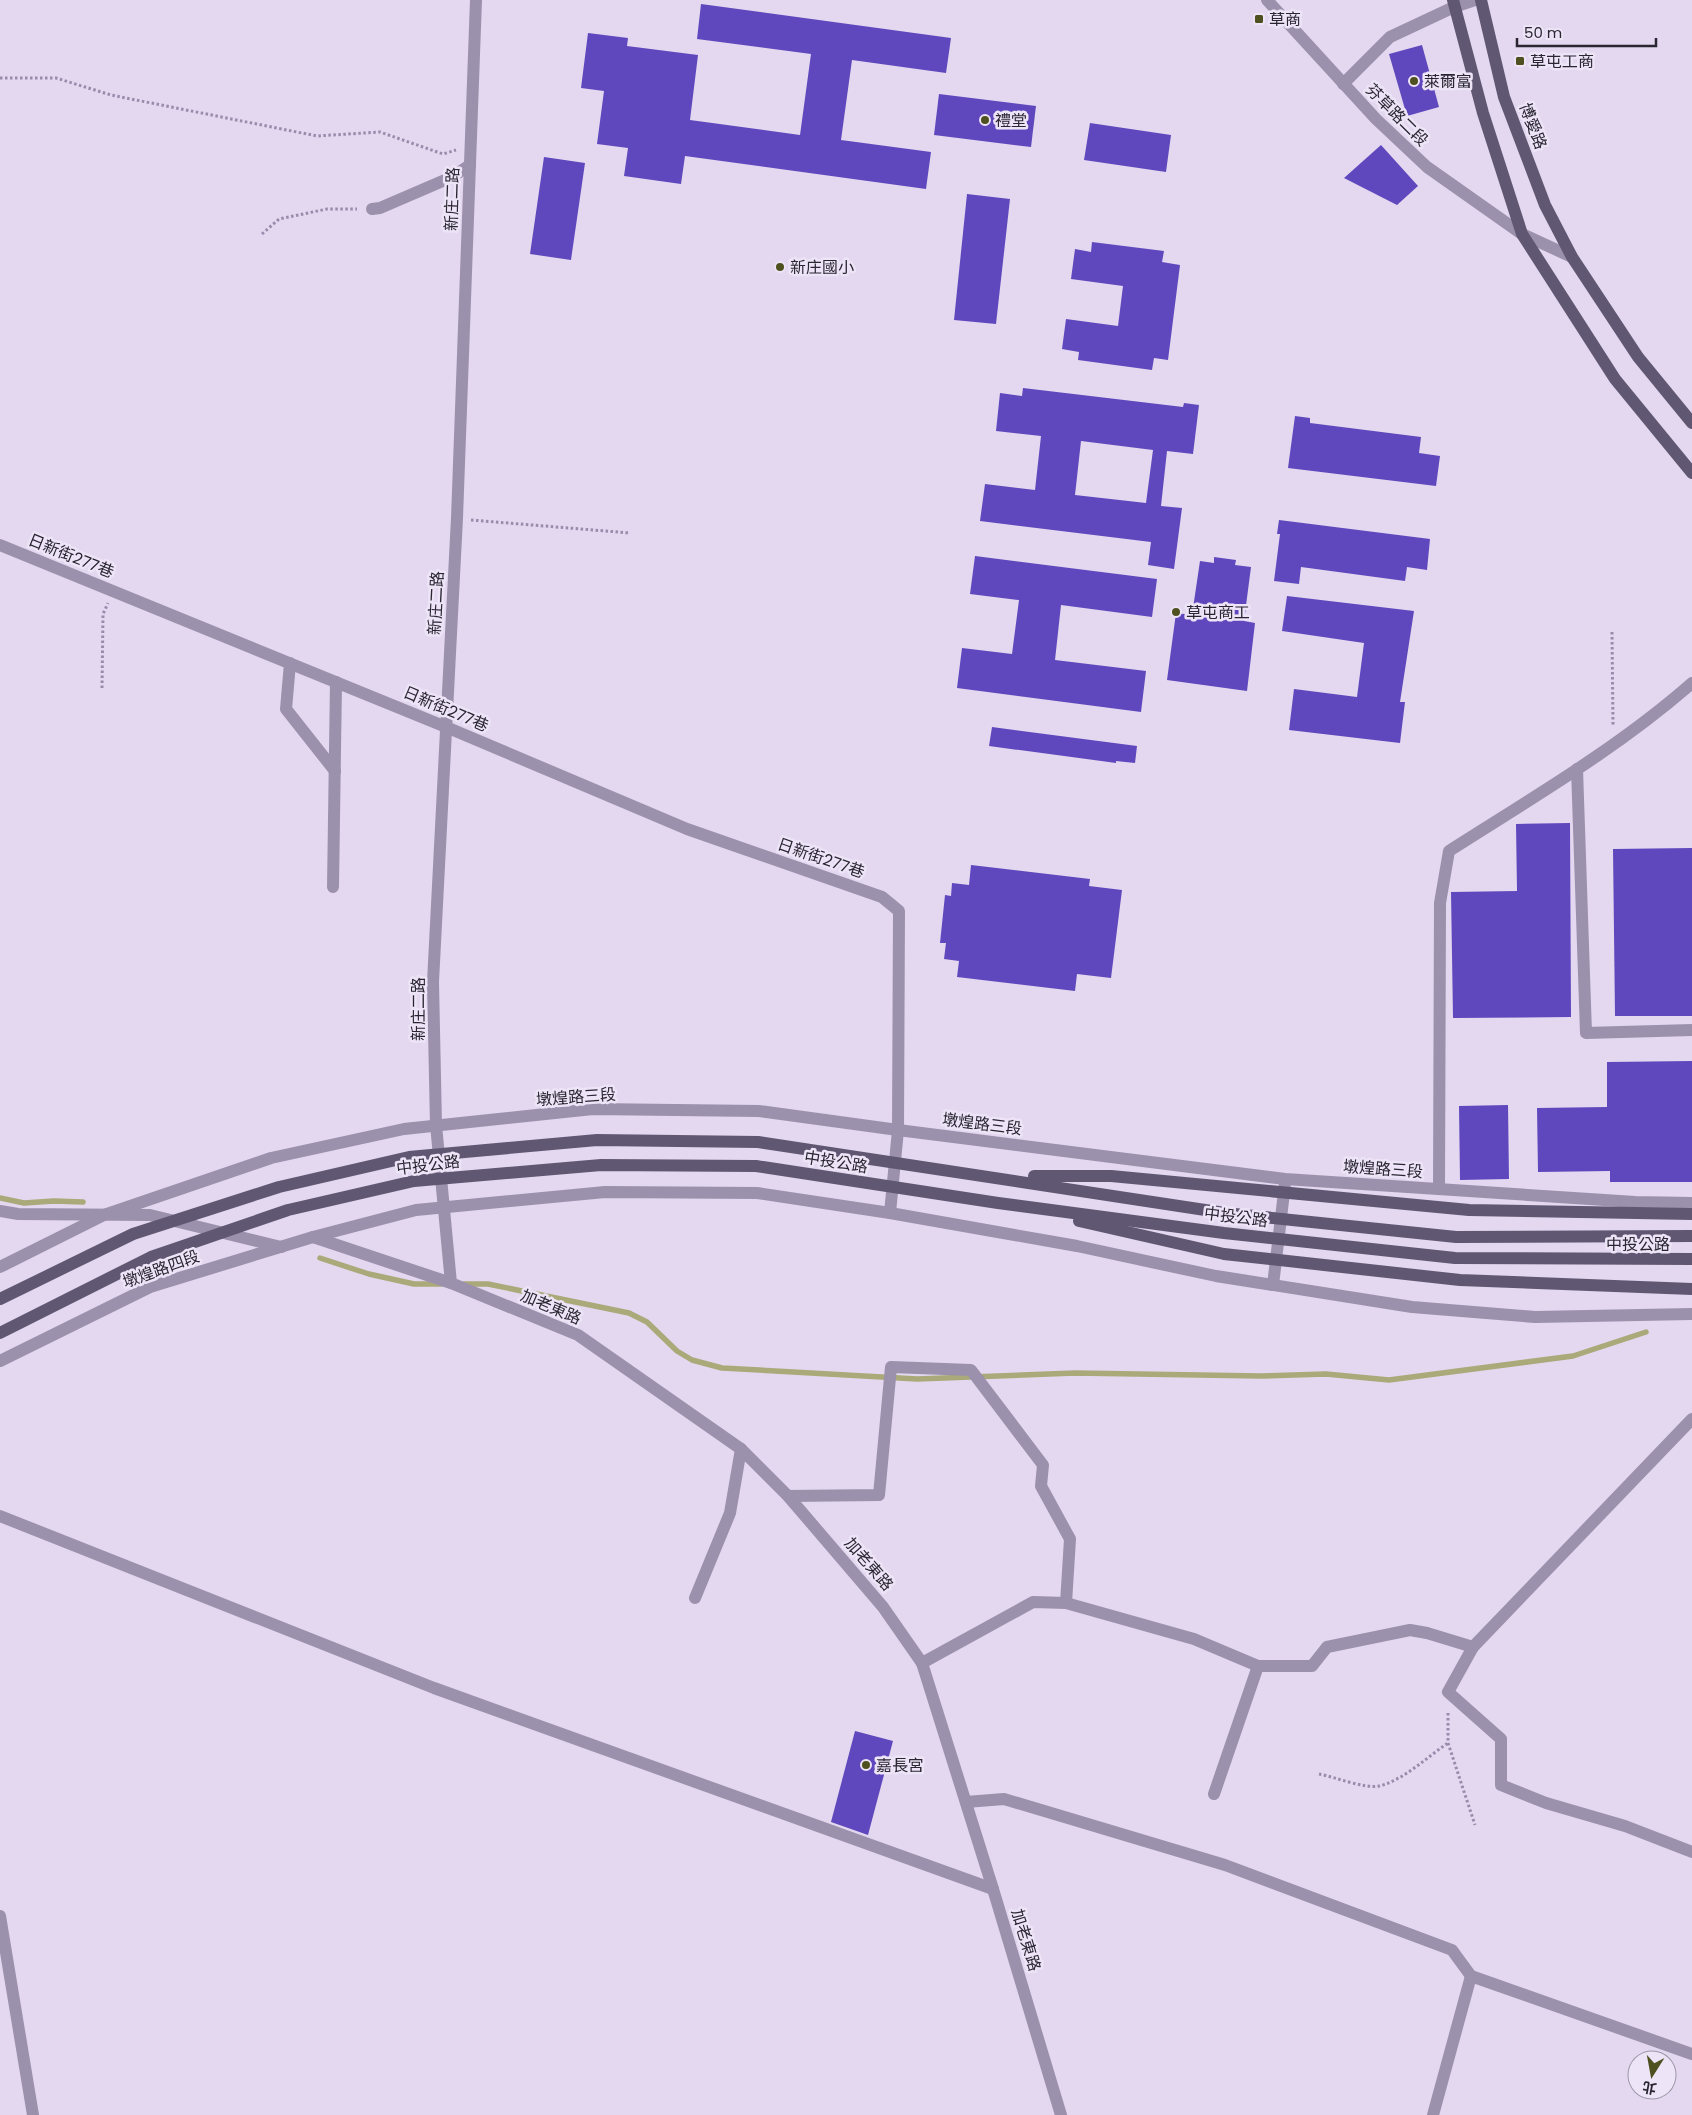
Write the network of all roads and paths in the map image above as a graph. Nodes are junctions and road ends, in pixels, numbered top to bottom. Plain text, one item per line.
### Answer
1 (476, 0) edge
2 (1266, 0) edge
3 (1475, 0) edge
4 (1481, 0) edge
5 (1454, 3) edge
6 (0, 78) edge
7 (1343, 84) junction
8 (471, 145) junction
9 (470, 165) junction
10 (372, 209) joint
11 (262, 234) dead end
12 (1522, 234) junction
13 (1572, 257) junction
14 (1692, 423) edge
15 (1692, 473) edge
16 (457, 518) junction
17 (630, 534) dead end
18 (0, 545) edge
19 (114, 592) junction
20 (1612, 632) dead end
21 (290, 663) junction
22 (336, 682) junction
23 (1692, 683) edge
24 (102, 688) dead end
25 (446, 727) junction
26 (1613, 744) junction
27 (1578, 769) junction
28 (335, 771) junction
29 (333, 887) dead end
30 (1692, 1030) edge
31 (436, 1125) junction
32 (898, 1130) junction
33 (995, 1176) junction
34 (1285, 1179) junction
35 (1439, 1189) junction
36 (998, 1203) junction
37 (1692, 1203) edge
38 (444, 1207) junction
39 (0, 1211) edge
40 (890, 1213) junction
41 (1692, 1214) edge
42 (104, 1215) junction
43 (1692, 1236) edge
44 (314, 1238) junction
45 (281, 1247) junction
46 (1692, 1259) edge
47 (0, 1267) edge
48 (451, 1283) junction
49 (1274, 1285) junction
50 (1692, 1289) edge
51 (0, 1299) edge
52 (1692, 1314) edge
53 (0, 1333) edge
54 (0, 1361) edge
55 (1692, 1418) edge
56 (740, 1449) junction
57 (788, 1496) junction
58 (0, 1516) edge
59 (694, 1598) dead end
60 (1066, 1603) junction
61 (1473, 1647) junction
62 (922, 1663) junction
63 (1258, 1666) junction
64 (1448, 1692) junction
65 (1448, 1743) junction
66 (1319, 1774) dead end
67 (1214, 1794) dead end
68 (966, 1802) junction
69 (1475, 1825) dead end
70 (1692, 1852) edge
71 (993, 1889) junction
72 (0, 1916) edge
73 (1471, 1976) junction
74 (1692, 2054) edge
75 (33, 2115) edge
76 (1061, 2115) edge
77 (1433, 2115) edge

1 - 8 street, 新庄二路
2 - 7 street, 芬草路二段
3 - 5 street
4 - 13 main road, 博愛路
5 - 7 street
5 - 12 main road
6 - 8 path
7 - 12 street, 芬草路二段
8 - 9 street, 新庄二路
9 - 10 street
9 - 16 street, 新庄二路
10 - 11 path
12 - 13 street, 芬草路二段
12 - 15 main road, 芬草路二段
13 - 14 main road
16 - 17 path
16 - 25 street, 新庄二路
18 - 19 street, 日新街277巷
19 - 21 street, 日新街277巷
19 - 24 path
20 - 26 path
21 - 22 street, 日新街277巷
21 - 28 street
22 - 25 street, 日新街277巷
22 - 28 street
23 - 26 street
25 - 31 street, 新庄二路
25 - 32 street, 日新街277巷
26 - 27 street
27 - 30 street
27 - 35 street
28 - 29 street
31 - 32 street, 墩煌路三段
31 - 38 street, 新庄二路
31 - 42 street, 墩煌路三段
32 - 34 street, 墩煌路三段
32 - 40 street
33 - 41 main road, bridge
33 - 43 main road, 中投公路, bridge
33 - 51 main road, 中投公路, bridge
34 - 35 street, 墩煌路三段
34 - 49 street
35 - 37 street, 墩煌路三段
36 - 46 main road, 中投公路, bridge
36 - 50 main road, bridge
36 - 53 main road, 中投公路, bridge
38 - 40 street
38 - 44 street
38 - 48 street
39 - 42 street
40 - 49 street
42 - 45 street
42 - 47 street
44 - 45 street, 墩煌路四段
44 - 48 street, 加老東路
45 - 54 street, 墩煌路四段
48 - 56 street, 加老東路
49 - 52 street
55 - 61 street
56 - 57 street, 加老東路
56 - 59 street
57 - 60 street
57 - 62 street, 加老東路
58 - 71 street
60 - 62 street
60 - 63 street
61 - 63 street
61 - 64 street
62 - 68 street, 加老東路
63 - 67 street
64 - 65 path
64 - 70 street
65 - 66 path
65 - 69 path
68 - 71 street, 加老東路
68 - 73 street
71 - 76 street, 加老東路
72 - 75 street
73 - 74 street
73 - 77 street

